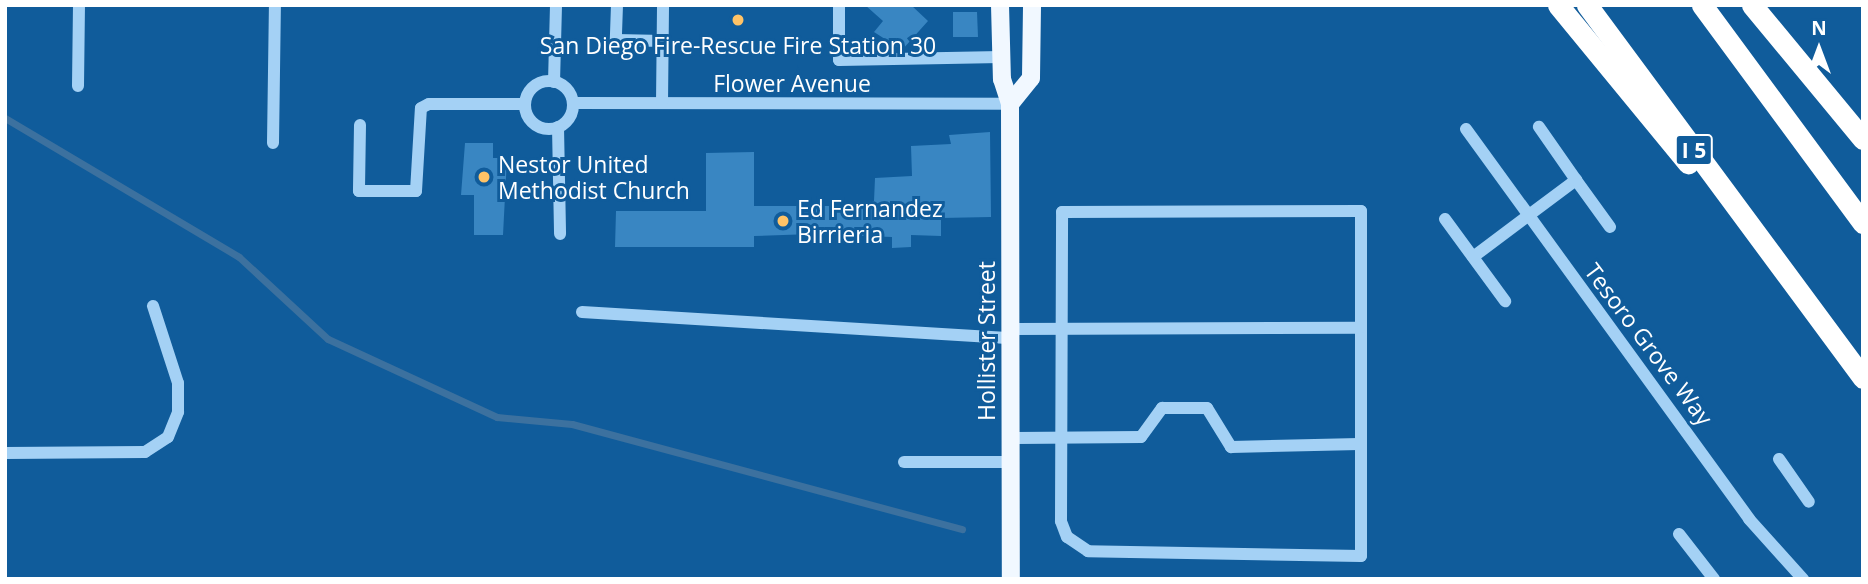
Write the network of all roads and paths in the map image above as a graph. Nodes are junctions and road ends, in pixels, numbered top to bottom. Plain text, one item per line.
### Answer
1 (79, 5) edge
2 (275, 5) edge
3 (556, 5) edge
4 (617, 5) edge
5 (663, 5) edge
6 (839, 5) edge
7 (1000, 5) edge
8 (1032, 5) edge
9 (1558, 5) edge
10 (1587, 5) edge
11 (1702, 5) edge
12 (1752, 5) edge
13 (663, 41) junction
14 (1001, 57) junction
15 (554, 82) junction
16 (78, 86) dead end
17 (573, 103) junction
18 (662, 103) junction
19 (525, 104) junction
20 (1010, 104) junction
21 (360, 125) dead end
22 (558, 127) junction
23 (1539, 127) dead end
24 (1466, 129) dead end
25 (1863, 139) edge
26 (273, 143) dead end
27 (1576, 180) junction
28 (1528, 215) junction
29 (1444, 219) dead end
30 (1863, 223) edge
31 (1610, 227) dead end
32 (560, 234) dead end
33 (1473, 257) junction
34 (1801, 295) junction
35 (1505, 301) dead end
36 (153, 306) dead end
37 (582, 312) dead end
38 (1359, 328) junction
39 (1059, 329) junction
40 (1011, 333) junction
41 (1863, 378) edge
42 (1011, 438) junction
43 (1060, 438) junction
44 (1359, 444) junction
45 (5, 453) edge
46 (1779, 460) dead end
47 (904, 462) dead end
48 (1011, 462) junction
49 (1809, 502) dead end
50 (1679, 534) dead end
51 (1011, 579) edge
52 (1714, 579) edge
53 (1803, 579) edge

1 - 16 street
2 - 26 street
3 - 15 street
4 - 13 street
5 - 13 street
6 - 14 street
7 - 14 main road, Hollister Street
8 - 20 main road
9 - 34 highway
10 - 34 highway, I 5
11 - 30 highway
12 - 25 highway
13 - 18 street
14 - 20 main road, Hollister Street
15 - 17 street
15 - 19 street
17 - 18 street, Flower Avenue
17 - 22 street
18 - 20 street, Flower Avenue
19 - 21 street
19 - 22 street
20 - 40 main road, Hollister Street
22 - 32 street
23 - 27 street
24 - 28 street, Tesoro Grove Way
27 - 28 street
27 - 31 street
28 - 33 street
28 - 53 street, Tesoro Grove Way
29 - 33 street
33 - 35 street
34 - 41 highway, I 5
36 - 45 street
37 - 40 street
38 - 39 street
38 - 39 street
38 - 44 street
39 - 40 street
39 - 43 street
40 - 42 main road, Hollister Street
42 - 43 street
42 - 48 main road, Hollister Street
43 - 44 street
43 - 44 street
46 - 49 street
47 - 48 street
48 - 51 main road, Hollister Street
50 - 52 street

